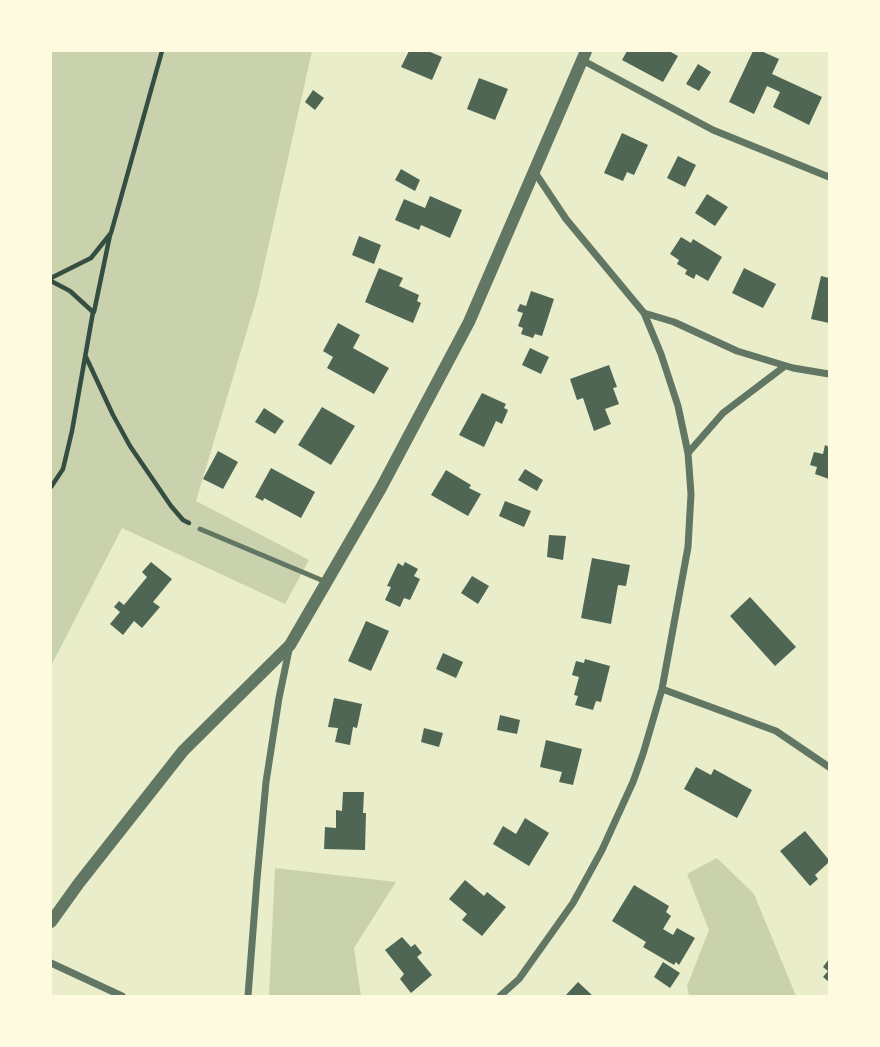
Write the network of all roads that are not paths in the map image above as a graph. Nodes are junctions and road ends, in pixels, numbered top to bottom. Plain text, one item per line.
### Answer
1 (584, 55) edge
2 (534, 171) junction
3 (829, 177) edge
4 (644, 313) junction
5 (785, 366) junction
6 (829, 374) edge
7 (688, 453) junction
8 (201, 529) road end
9 (326, 582) junction
10 (290, 645) junction
11 (662, 689) junction
12 (829, 767) edge
13 (51, 922) edge
14 (51, 963) edge
15 (122, 996) edge
16 (248, 996) edge
17 (500, 996) edge

1 - 2 street
1 - 3 street
2 - 4 street
2 - 9 street
4 - 5 street
4 - 7 street
5 - 6 street
5 - 7 street
7 - 11 street
8 - 9 lane
9 - 10 street
10 - 13 street
10 - 16 street
11 - 12 street
11 - 17 street
14 - 15 street

